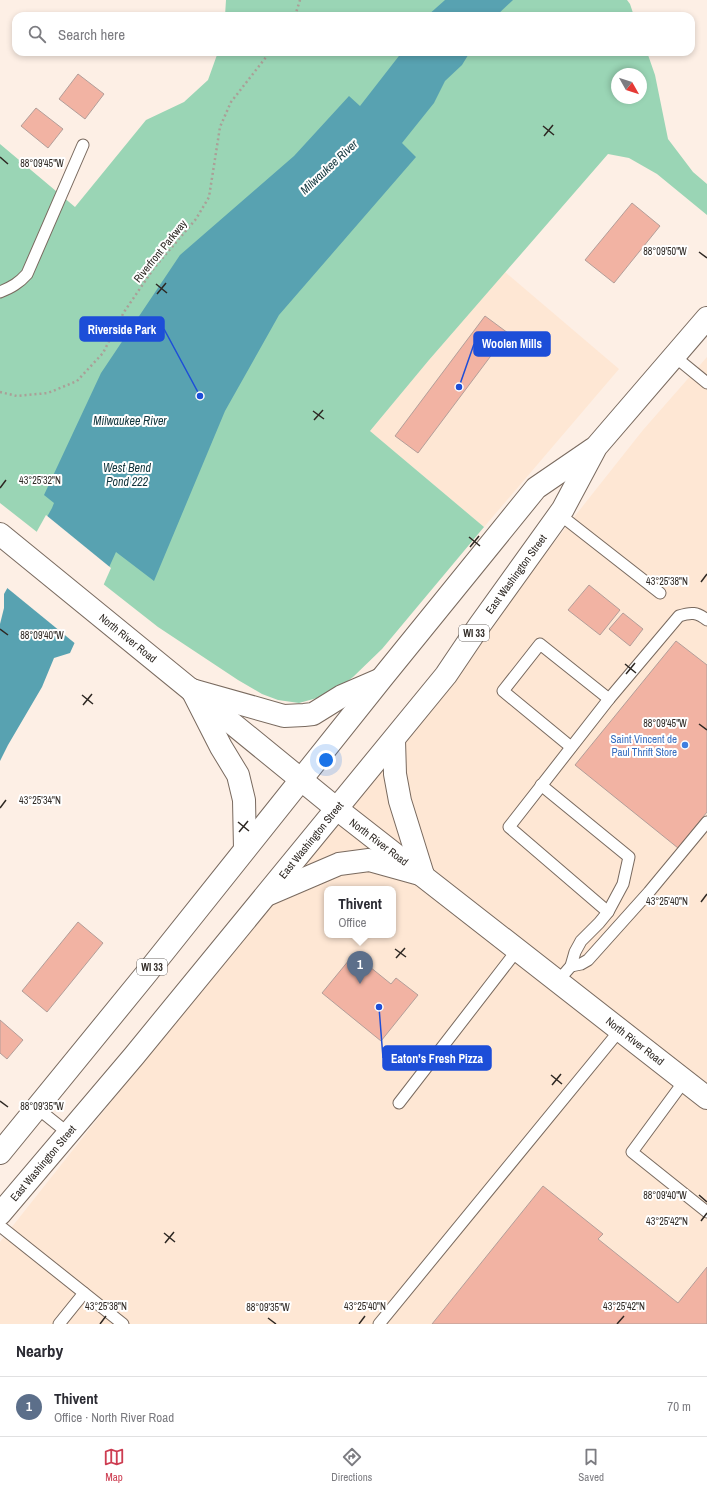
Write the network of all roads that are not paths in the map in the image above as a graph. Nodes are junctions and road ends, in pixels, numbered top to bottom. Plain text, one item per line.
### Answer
1 (83, 145) dead end
2 (0, 292) edge
3 (707, 318) edge
4 (674, 356) junction
5 (707, 383) edge
6 (596, 447) junction
7 (559, 514) junction
8 (2, 537) edge
9 (660, 593) dead end
10 (707, 620) edge
11 (382, 678) junction
12 (192, 690) junction
13 (609, 699) junction
14 (394, 740) junction
15 (571, 747) junction
16 (301, 780) junction
17 (541, 786) junction
18 (337, 809) junction
19 (707, 822) edge
20 (245, 849) junction
21 (423, 875) junction
22 (266, 896) junction
23 (608, 912) junction
24 (518, 949) junction
25 (565, 973) junction
26 (620, 1030) junction
27 (685, 1080) junction
28 (707, 1098) edge
29 (399, 1103) dead end
30 (37, 1108) junction
31 (68, 1134) junction
32 (0, 1153) edge
33 (707, 1212) edge
34 (0, 1214) edge
35 (0, 1226) edge
36 (84, 1293) junction
37 (59, 1324) edge
38 (123, 1324) edge
39 (379, 1324) edge

1 - 2 lane
3 - 4 main road, East Washington Street / WI 33
4 - 5 lane
4 - 6 main road, East Washington Street / WI 33
6 - 7 main road, East Washington Street / WI 33
6 - 11 main road, East Washington Street / WI 33
7 - 9 lane
7 - 14 main road, East Washington Street / WI 33
8 - 12 main road, North River Road
10 - 13 lane
11 - 12 main road
11 - 16 main road, East Washington Street / WI 33
12 - 16 main road, North River Road
12 - 20 main road
13 - 15 lane
13 - 15 lane
14 - 18 main road, East Washington Street / WI 33
14 - 21 main road
15 - 17 lane
16 - 18 main road, North River Road
16 - 20 main road, East Washington Street / WI 33
17 - 23 lane
17 - 23 lane
18 - 21 main road, North River Road
18 - 22 main road, East Washington Street / WI 33
19 - 25 lane
20 - 30 main road, East Washington Street / WI 33
21 - 22 main road
21 - 24 main road, North River Road
22 - 31 main road, East Washington Street / WI 33
23 - 25 lane
24 - 25 main road, North River Road
24 - 29 lane
25 - 26 main road, North River Road
26 - 27 main road, North River Road
26 - 39 lane
27 - 28 main road, North River Road
27 - 33 lane
30 - 31 lane
30 - 32 main road, East Washington Street / WI 33
31 - 34 main road, East Washington Street / WI 33
35 - 36 lane
36 - 37 lane
36 - 38 lane

